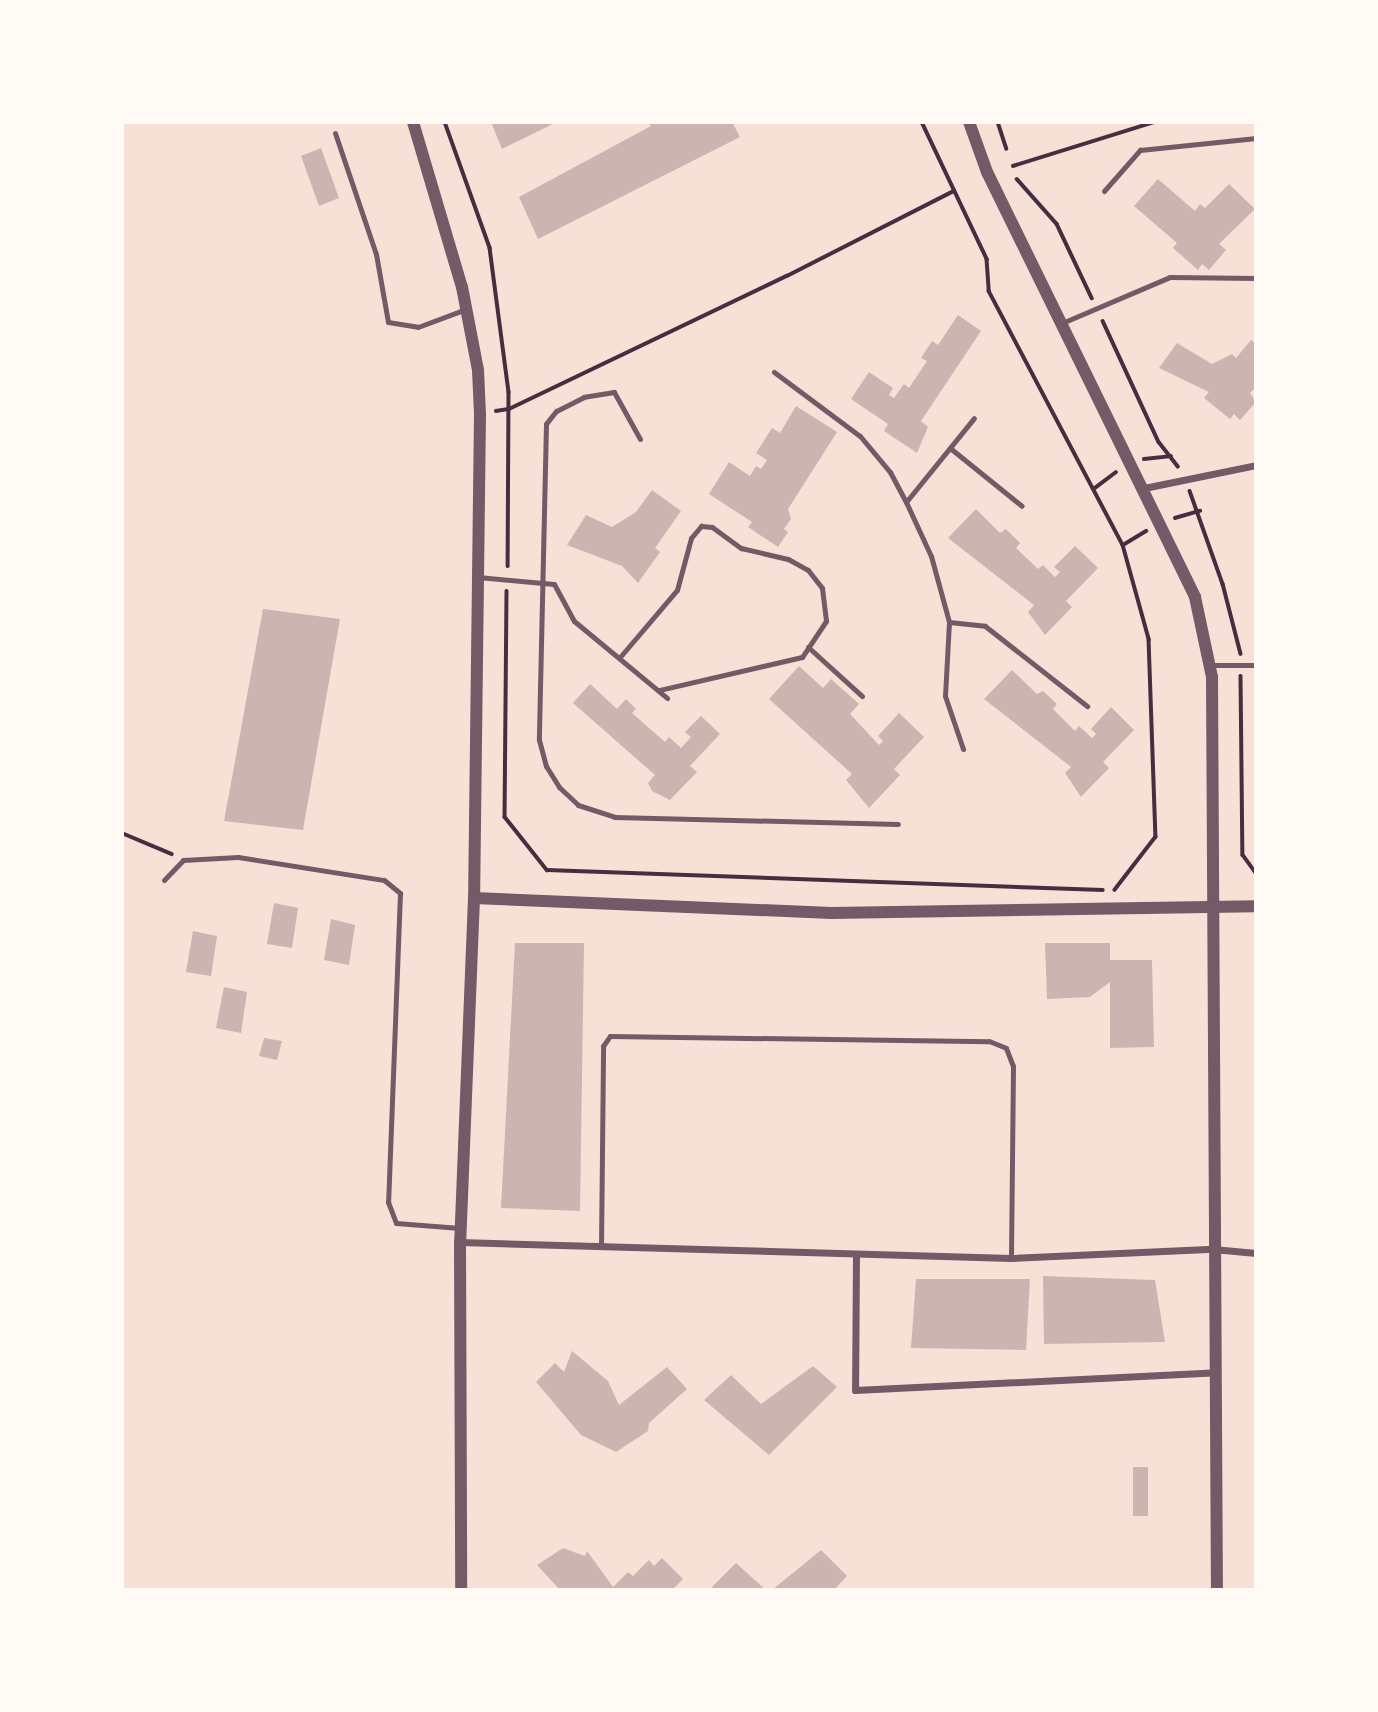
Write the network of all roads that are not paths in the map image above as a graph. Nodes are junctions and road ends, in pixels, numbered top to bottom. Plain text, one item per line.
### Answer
1 (413, 122) edge
2 (969, 122) edge
3 (335, 133) dead end
4 (1255, 138) edge
5 (1104, 191) dead end
6 (1255, 241) edge
7 (1255, 251) edge
8 (1255, 278) edge
9 (466, 309) junction
10 (1062, 323) junction
11 (774, 372) dead end
12 (974, 418) dead end
13 (640, 439) dead end
14 (950, 448) junction
15 (1255, 465) edge
16 (1144, 488) junction
17 (906, 502) junction
18 (1022, 506) dead end
19 (478, 577) junction
20 (546, 582) junction
21 (949, 622) junction
22 (808, 648) junction
23 (620, 657) junction
24 (1209, 665) junction
25 (1255, 665) edge
26 (659, 690) junction
27 (862, 696) dead end
28 (667, 698) dead end
29 (1087, 706) dead end
30 (963, 749) dead end
31 (898, 824) dead end
32 (164, 880) dead end
33 (474, 898) junction
34 (1216, 905) junction
35 (1255, 906) edge
36 (460, 1228) junction
37 (460, 1242) junction
38 (601, 1247) junction
39 (1213, 1249) junction
40 (1255, 1253) edge
41 (856, 1255) junction
42 (1011, 1258) junction
43 (1217, 1372) junction
44 (461, 1590) edge
45 (1217, 1590) edge

1 - 9 street
2 - 10 street
3 - 9 lane
4 - 5 lane
6 - 7 lane
8 - 10 lane
9 - 19 street
10 - 16 street
11 - 17 lane
12 - 14 lane
13 - 20 lane
14 - 17 lane
14 - 18 lane
15 - 16 street
16 - 24 street
17 - 21 lane
19 - 20 lane
19 - 33 street
20 - 23 lane
20 - 31 lane
21 - 29 lane
21 - 30 lane
22 - 23 lane
22 - 26 lane
22 - 27 lane
23 - 26 lane
24 - 25 lane
24 - 34 street
26 - 28 lane
32 - 36 lane
33 - 34 street
33 - 36 street
34 - 35 street
34 - 39 street
36 - 37 street
37 - 38 street
37 - 44 street
38 - 41 street
38 - 42 lane
39 - 40 street
39 - 42 street
39 - 43 street
41 - 42 street
41 - 43 street
43 - 45 street

